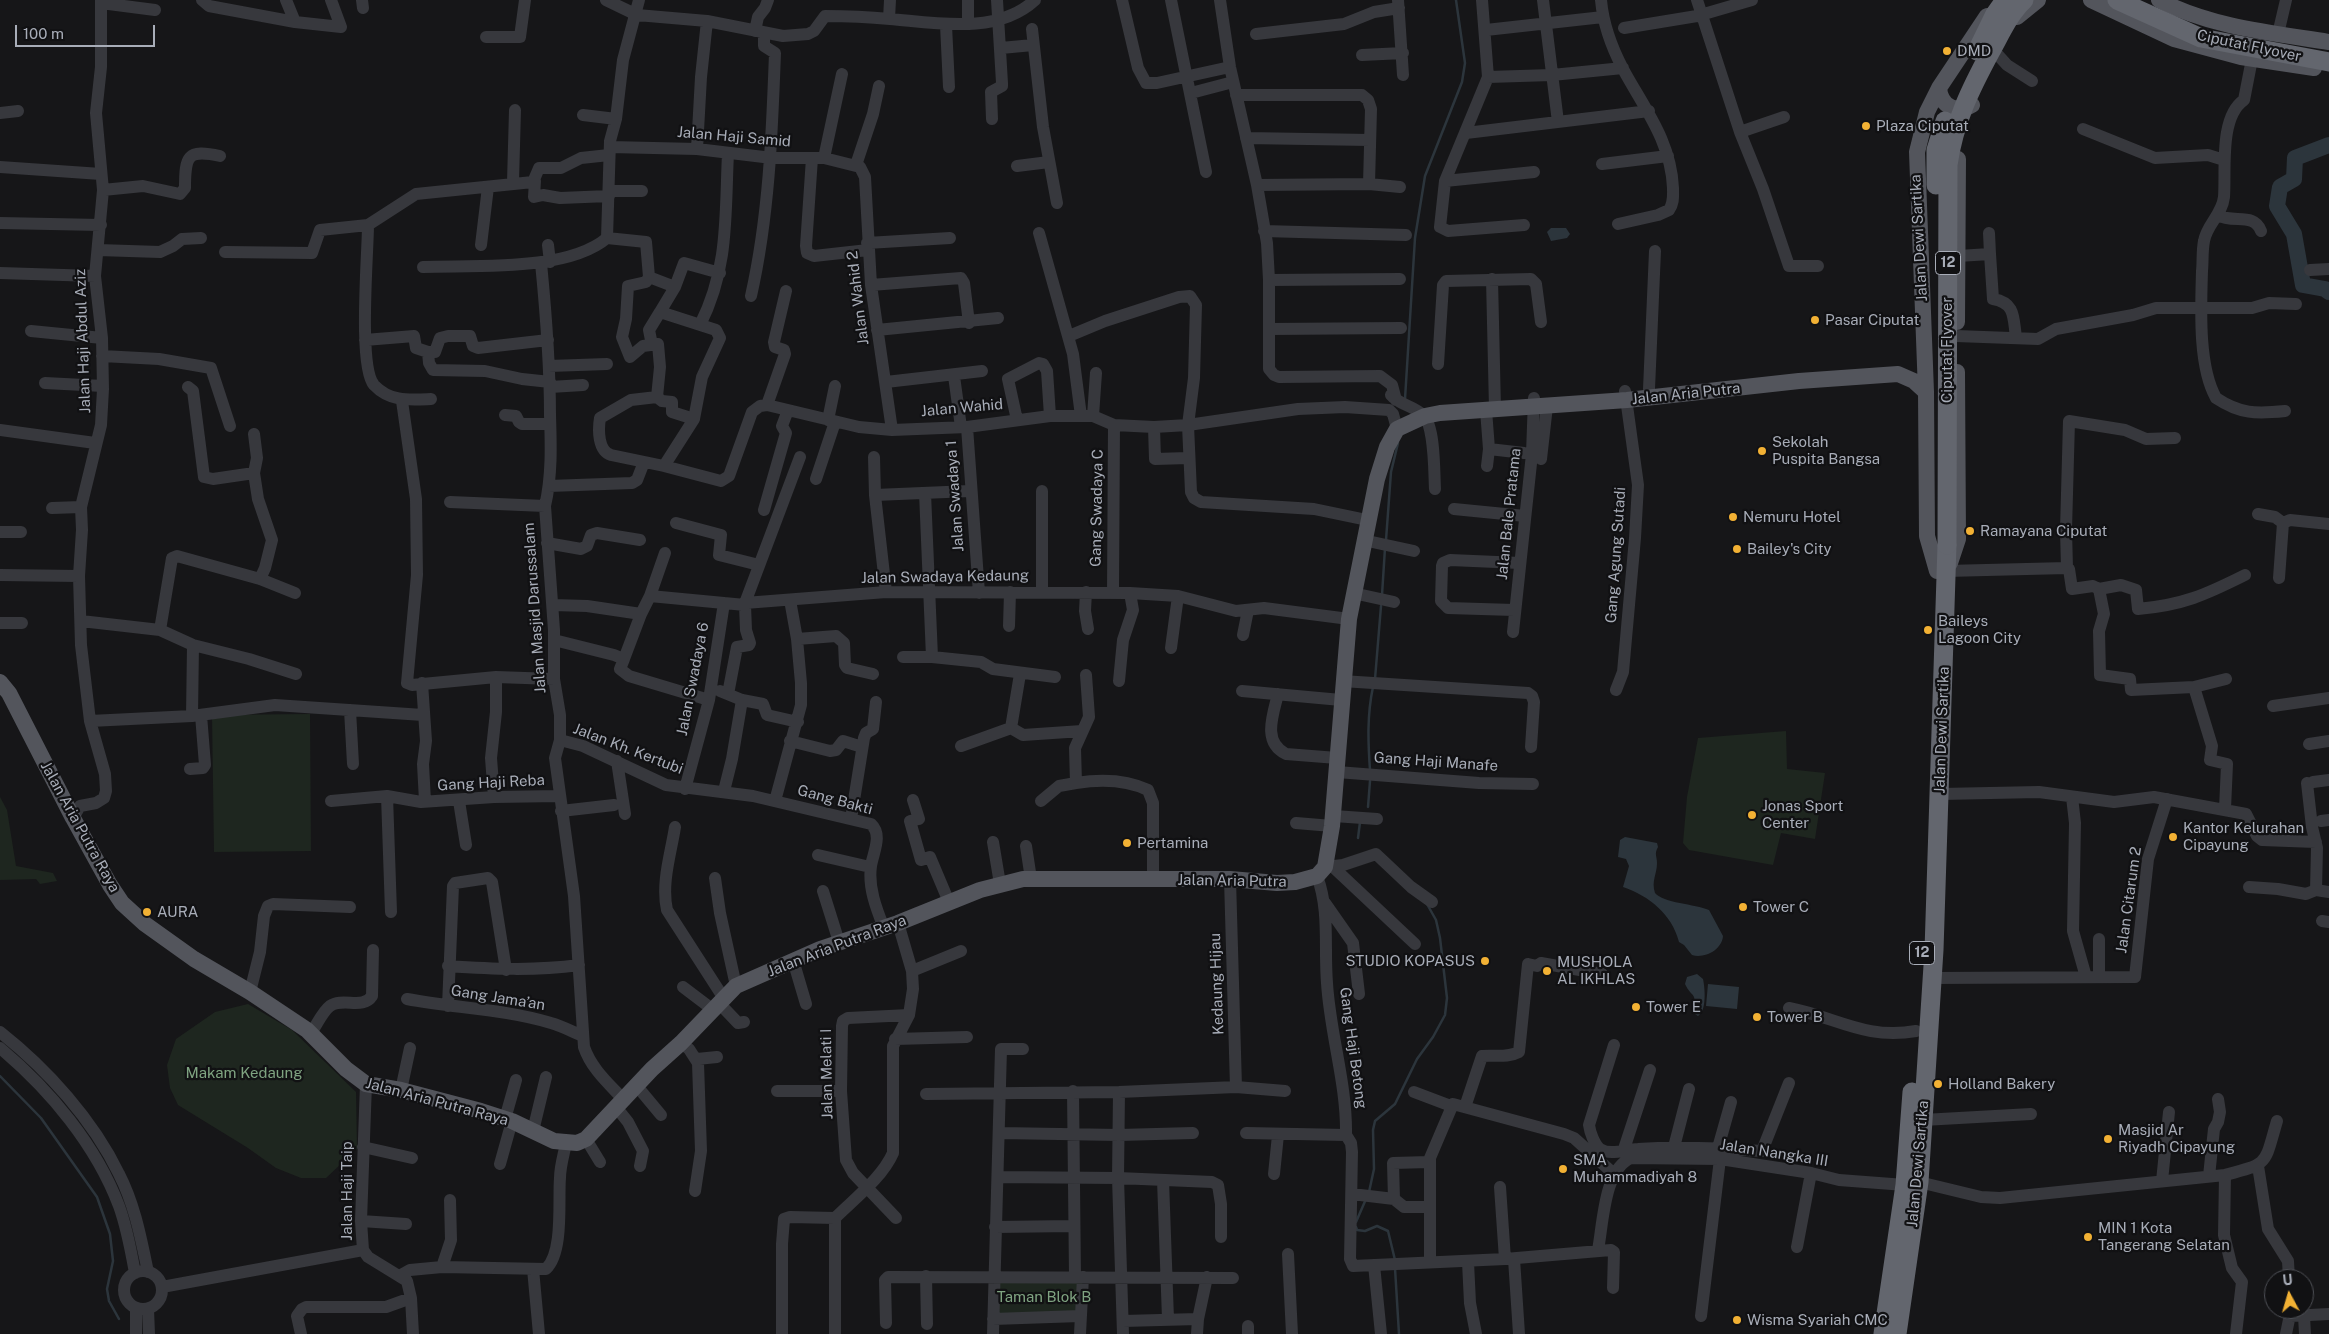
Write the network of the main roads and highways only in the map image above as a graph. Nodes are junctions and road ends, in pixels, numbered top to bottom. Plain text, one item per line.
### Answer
1 (1999, 0) edge
2 (2005, 0) edge
3 (2024, 0) edge
4 (2038, 0) edge
5 (2091, 0) edge
6 (2117, 0) edge
7 (2144, 0) edge
8 (2158, 0) edge
9 (2213, 20) junction
10 (2247, 29) junction
11 (2329, 42) edge
12 (2208, 50) junction
13 (2329, 50) edge
14 (2246, 58) junction
15 (2329, 62) edge
16 (2329, 70) edge
17 (1939, 88) junction
18 (1972, 105) junction
19 (1918, 142) junction
20 (1960, 144) junction
21 (1924, 364) junction
22 (1829, 374) junction
23 (1926, 392) junction
24 (1626, 395) junction
25 (1942, 545) junction
26 (1943, 570) junction
27 (0, 682) edge
28 (1014, 881) joint
29 (1928, 949) junction
30 (1912, 1178) junction
31 (1883, 1334) edge
32 (1897, 1334) edge

1 - 17 main road, Jalan Dewi Sartika
2 - 25 highway, Ciputat Flyover / 12, bridge
3 - 25 highway, Ciputat Flyover / 12, bridge
4 - 18 main road, Jalan Dewi Sartika
5 - 12 main road
6 - 15 highway, Ciputat Flyover, bridge
7 - 13 highway, Ciputat Flyover
8 - 9 main road
9 - 10 main road
9 - 12 main road
10 - 11 main road
10 - 14 main road
12 - 14 main road
14 - 16 main road
17 - 18 main road
17 - 19 main road, Jalan Dewi Sartika
18 - 20 main road, Jalan Dewi Sartika
19 - 20 main road
19 - 21 main road, Jalan Dewi Sartika
20 - 26 main road, Jalan Dewi Sartika
21 - 22 main road, Jalan Aria Putra
21 - 23 main road, Jalan Dewi Sartika
22 - 23 main road, Jalan Aria Putra
22 - 24 main road, Jalan Aria Putra
22 - 24 main road, Jalan Aria Putra
23 - 26 main road, Jalan Dewi Sartika
24 - 28 main road, Jalan Aria Putra
25 - 26 highway, Ciputat Flyover / 12
26 - 29 highway, Jalan Dewi Sartika / 12
26 - 29 highway, Jalan Dewi Sartika / 12
27 - 28 main road, Jalan Aria Putra Raya
29 - 30 highway, Jalan Dewi Sartika / 12
29 - 30 highway, Jalan Dewi Sartika / 12
30 - 31 highway, Jalan Dewi Sartika / 12
30 - 32 highway, Jalan Dewi Sartika / 12

